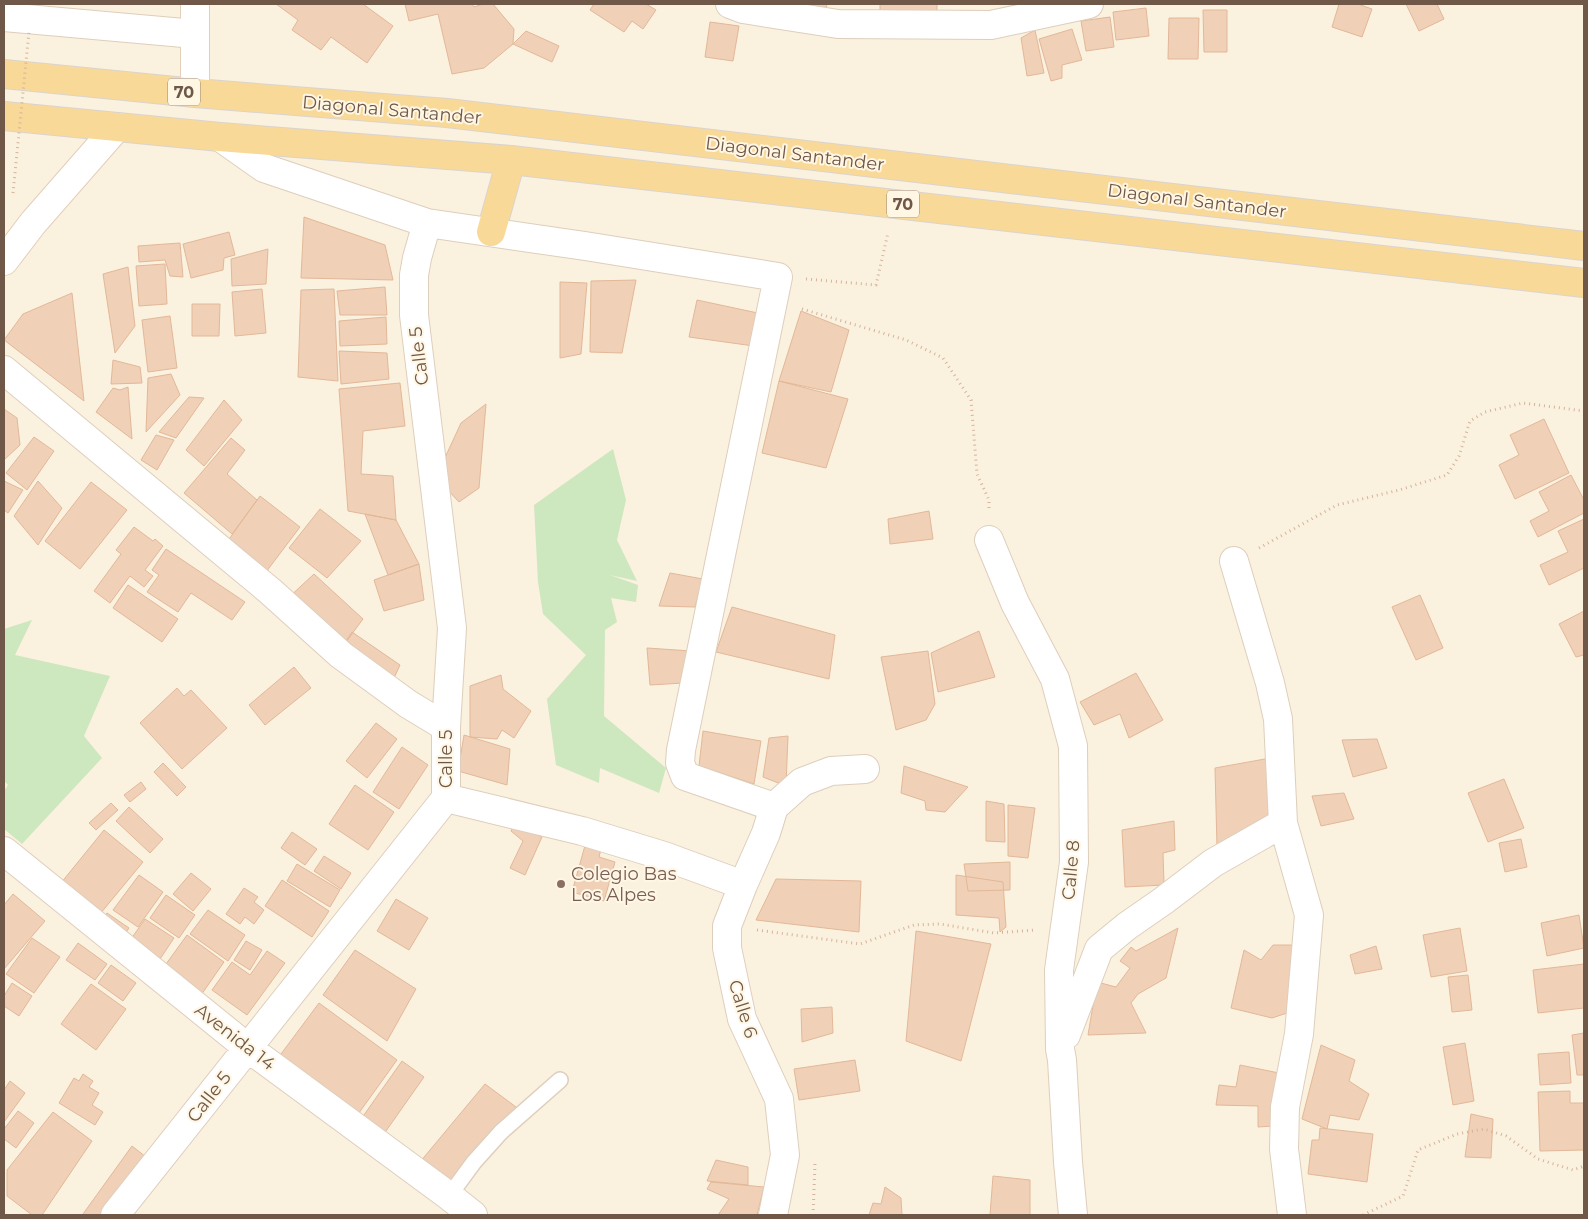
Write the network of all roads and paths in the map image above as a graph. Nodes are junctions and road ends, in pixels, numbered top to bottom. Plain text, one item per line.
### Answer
1 (195, 4) edge
2 (730, 4) edge
3 (1089, 4) edge
4 (4, 17) edge
5 (29, 32) dead end
6 (195, 34) junction
7 (4, 74) edge
8 (195, 93) junction
9 (4, 116) edge
10 (117, 127) junction
11 (220, 137) junction
12 (511, 160) junction
13 (13, 193) dead end
14 (895, 203) junction
15 (427, 223) junction
16 (491, 232) junction
17 (1584, 246) edge
18 (4, 261) edge
19 (1584, 283) edge
20 (775, 289) junction
21 (4, 370) edge
22 (1584, 411) edge
23 (989, 540) joint
24 (1234, 561) joint
25 (446, 727) junction
26 (865, 769) dead end
27 (446, 798) junction
28 (774, 807) junction
29 (1283, 823) junction
30 (4, 851) edge
31 (743, 885) junction
32 (727, 926) junction
33 (1065, 927) junction
34 (248, 1048) junction
35 (1060, 1049) junction
36 (560, 1080) dead end
37 (1584, 1166) edge
38 (449, 1196) junction
39 (116, 1215) edge
40 (472, 1215) edge
41 (773, 1215) edge
42 (1073, 1215) edge
43 (1292, 1215) edge
44 (1363, 1215) edge

1 - 6 street
2 - 3 street
4 - 6 street
5 - 13 path, bridge
6 - 8 street
7 - 8 main road, Diagonal Santander / 70
8 - 17 main road, Diagonal Santander / 70
9 - 10 main road, Diagonal Santander / 70
10 - 11 main road, Diagonal Santander / 70
10 - 18 street
11 - 12 main road, Diagonal Santander / 70
11 - 15 street, Diagonal Santander
12 - 14 main road, Diagonal Santander / 70
12 - 16 main road
14 - 19 main road, Diagonal Santander / 70
14 - 20 path
15 - 16 street, Diagonal Santander
15 - 25 street, Calle 5
16 - 20 street, Diagonal Santander
20 - 23 path
20 - 28 street
21 - 25 street
22 - 24 path
23 - 33 street, Calle 8
24 - 29 street
25 - 27 street, Calle 5
26 - 28 street
27 - 31 street
27 - 34 street, Calle 5
28 - 31 street, Calle 6
29 - 35 street
29 - 43 street
30 - 34 street, Avenida 14
31 - 32 street, Calle 6
32 - 33 path
32 - 41 street, Calle 6
33 - 35 street, Calle 8
34 - 38 street, Avenida 14
34 - 39 street, Calle 5
35 - 42 street, Calle 8
36 - 38 lane
37 - 44 path
38 - 40 street, Avenida 14

